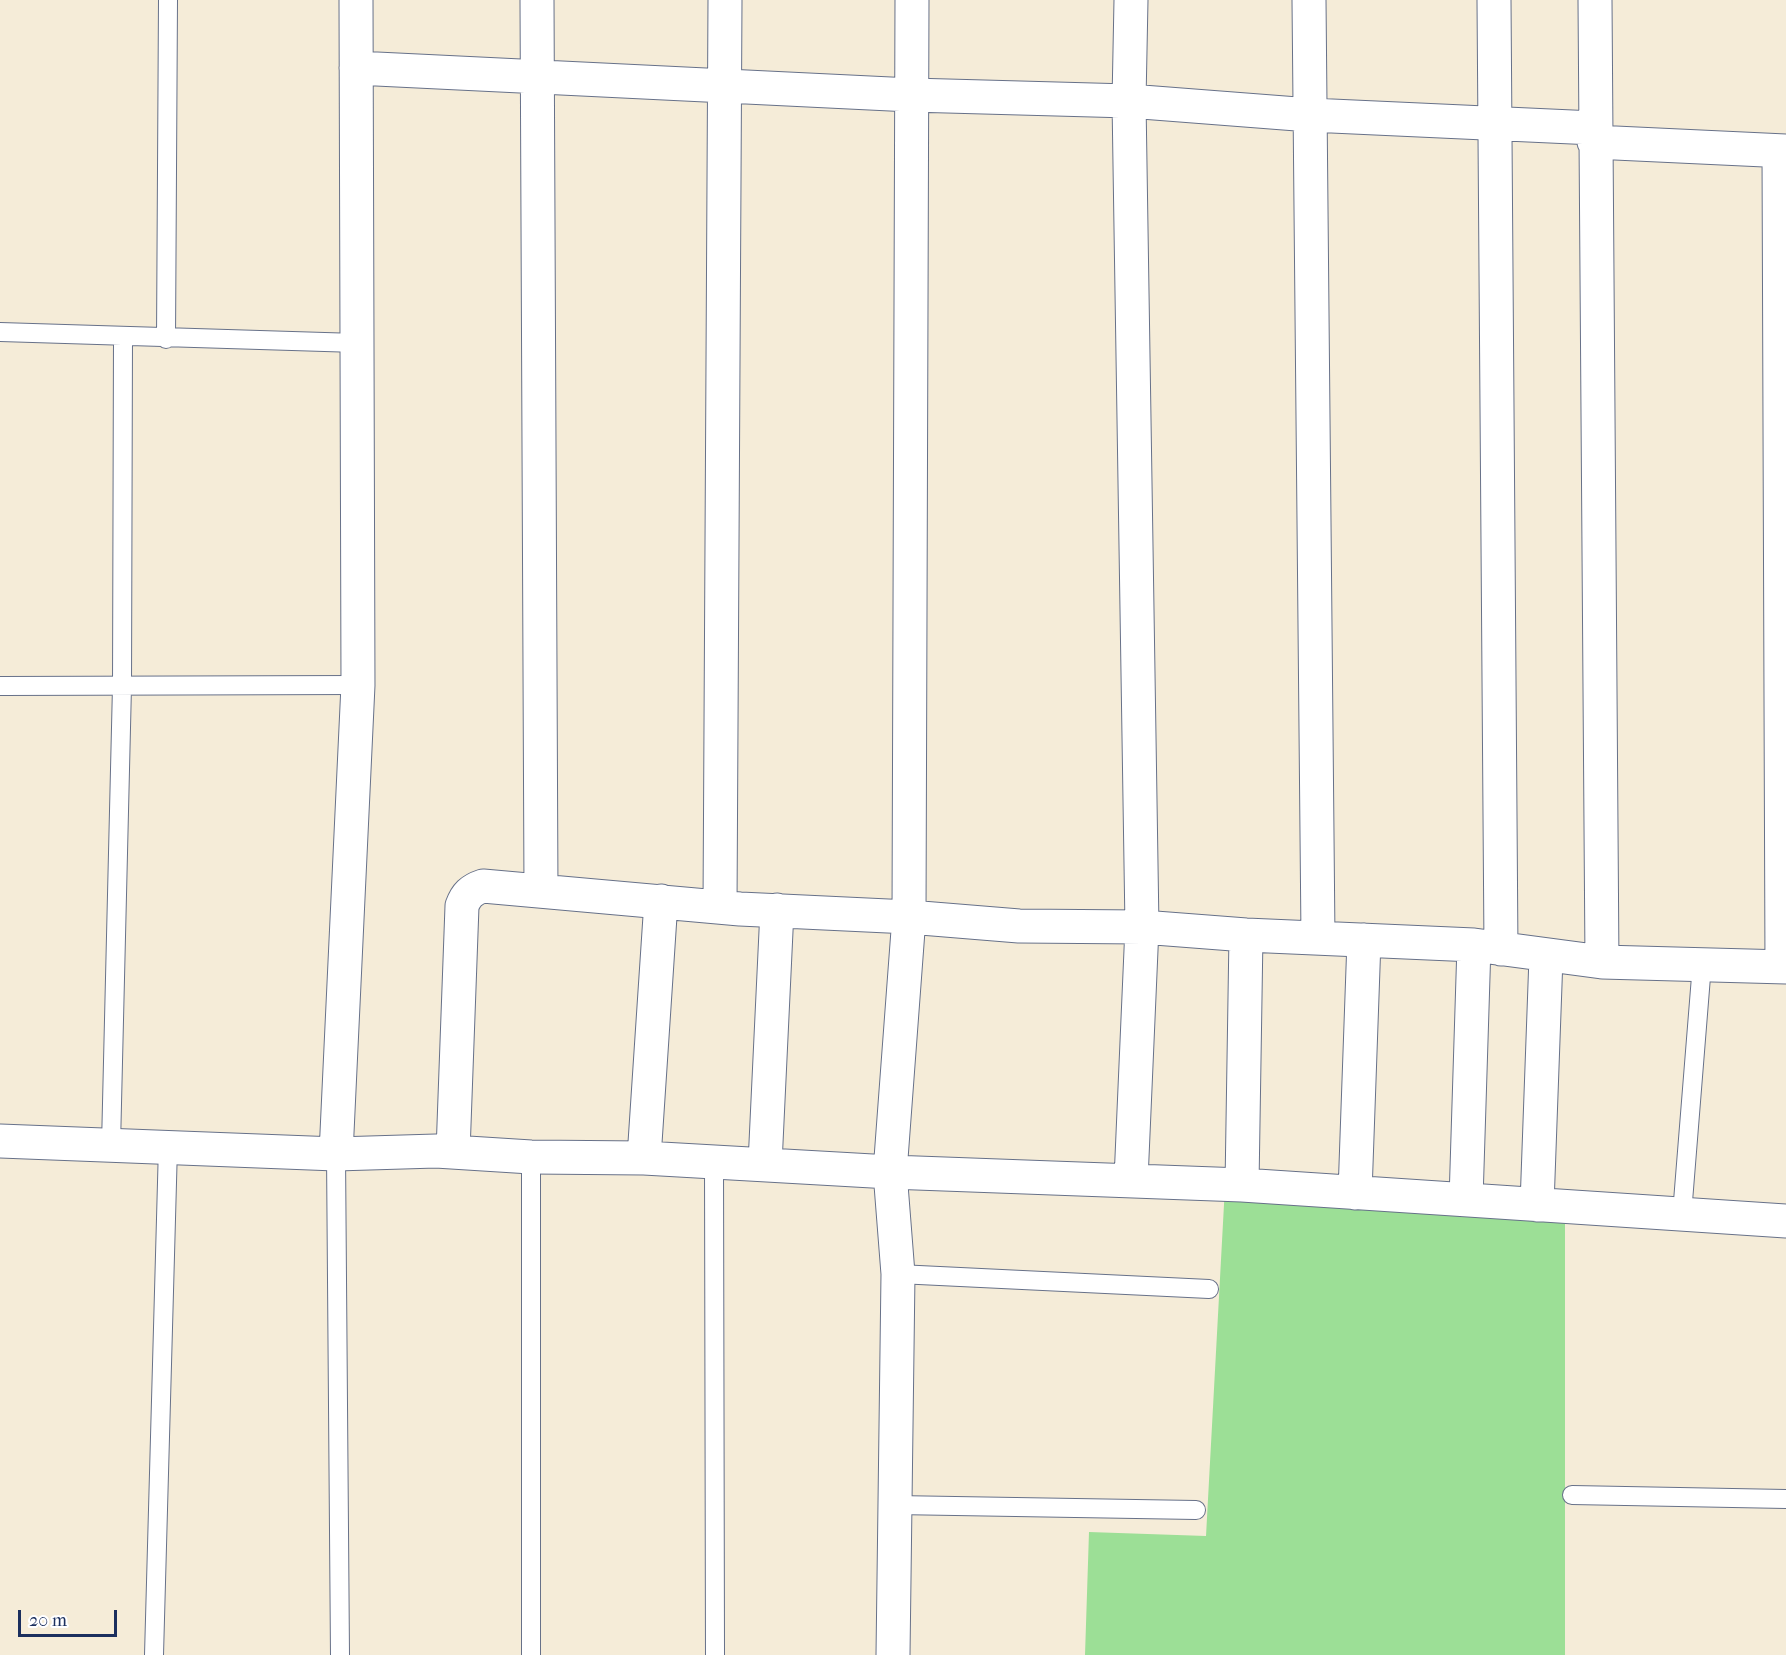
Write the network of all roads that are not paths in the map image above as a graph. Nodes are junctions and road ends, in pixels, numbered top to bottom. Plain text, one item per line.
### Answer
1 (168, 0) edge
2 (356, 0) edge
3 (537, 0) edge
4 (725, 0) edge
5 (912, 0) edge
6 (1131, 0) edge
7 (1309, 0) edge
8 (1494, 0) edge
9 (1595, 0) edge
10 (356, 68) junction
11 (536, 77) junction
12 (724, 86) junction
13 (910, 95) junction
14 (1129, 101) junction
15 (1310, 115) junction
16 (1494, 123) junction
17 (1594, 135) junction
18 (1783, 151) edge
19 (0, 332) edge
20 (123, 337) junction
21 (166, 339) junction
22 (357, 343) junction
23 (358, 685) junction
24 (0, 686) edge
25 (123, 687) junction
26 (541, 891) junction
27 (661, 901) junction
28 (720, 907) junction
29 (777, 910) junction
30 (909, 917) junction
31 (1142, 927) junction
32 (1246, 935) junction
33 (1318, 937) junction
34 (1364, 940) junction
35 (1488, 947) junction
36 (1546, 957) junction
37 (1602, 962) junction
38 (1702, 964) junction
39 (1784, 967) edge
40 (0, 1141) edge
41 (111, 1145) junction
42 (168, 1146) junction
43 (453, 1152) junction
44 (336, 1154) junction
45 (531, 1157) junction
46 (644, 1158) junction
47 (714, 1163) junction
48 (765, 1164) junction
49 (890, 1172) junction
50 (1131, 1180) junction
51 (1242, 1185) junction
52 (1355, 1193) junction
53 (1467, 1200) junction
54 (1538, 1204) junction
55 (1682, 1214) junction
56 (1786, 1221) edge
57 (897, 1274) junction
58 (1209, 1289) dead end
59 (1572, 1495) dead end
60 (1786, 1499) edge
61 (895, 1505) junction
62 (1196, 1510) dead end
63 (154, 1655) edge
64 (340, 1655) edge
65 (531, 1655) edge
66 (715, 1655) edge
67 (893, 1655) edge

1 - 21 lane
2 - 10 street
3 - 11 street
4 - 12 street
5 - 13 street
6 - 14 street
7 - 15 street
8 - 16 street
9 - 17 street
10 - 11 street
10 - 22 street
11 - 12 street
11 - 26 street
12 - 13 street
12 - 28 street
13 - 14 street
13 - 30 street
14 - 15 street
14 - 31 street
15 - 16 street
15 - 33 street
16 - 17 street
16 - 35 street
17 - 18 street
17 - 37 street
18 - 39 street
19 - 20 lane
20 - 21 lane
20 - 25 lane
21 - 22 lane
22 - 23 street
23 - 25 lane
23 - 44 street
24 - 25 lane
25 - 41 lane
26 - 27 street
26 - 43 street
27 - 28 street
27 - 46 street
28 - 29 street
29 - 30 street
29 - 48 street
30 - 31 street
30 - 49 street
31 - 32 street
31 - 50 street
32 - 33 street
32 - 51 street
33 - 34 street
34 - 35 street
34 - 52 street
35 - 36 street
35 - 53 street
36 - 37 street
36 - 54 street
37 - 38 street
38 - 39 street
38 - 55 lane
40 - 41 street
41 - 42 street
42 - 44 street
42 - 63 lane
43 - 44 street
43 - 45 street
44 - 64 lane
45 - 46 street
45 - 65 lane
46 - 47 street
47 - 48 street
47 - 66 lane
48 - 49 street
49 - 50 street
49 - 57 street
50 - 51 street
51 - 52 street
52 - 53 street
53 - 54 street
54 - 55 street
55 - 56 street
57 - 58 lane
57 - 61 street
59 - 60 lane
61 - 62 lane
61 - 67 street

